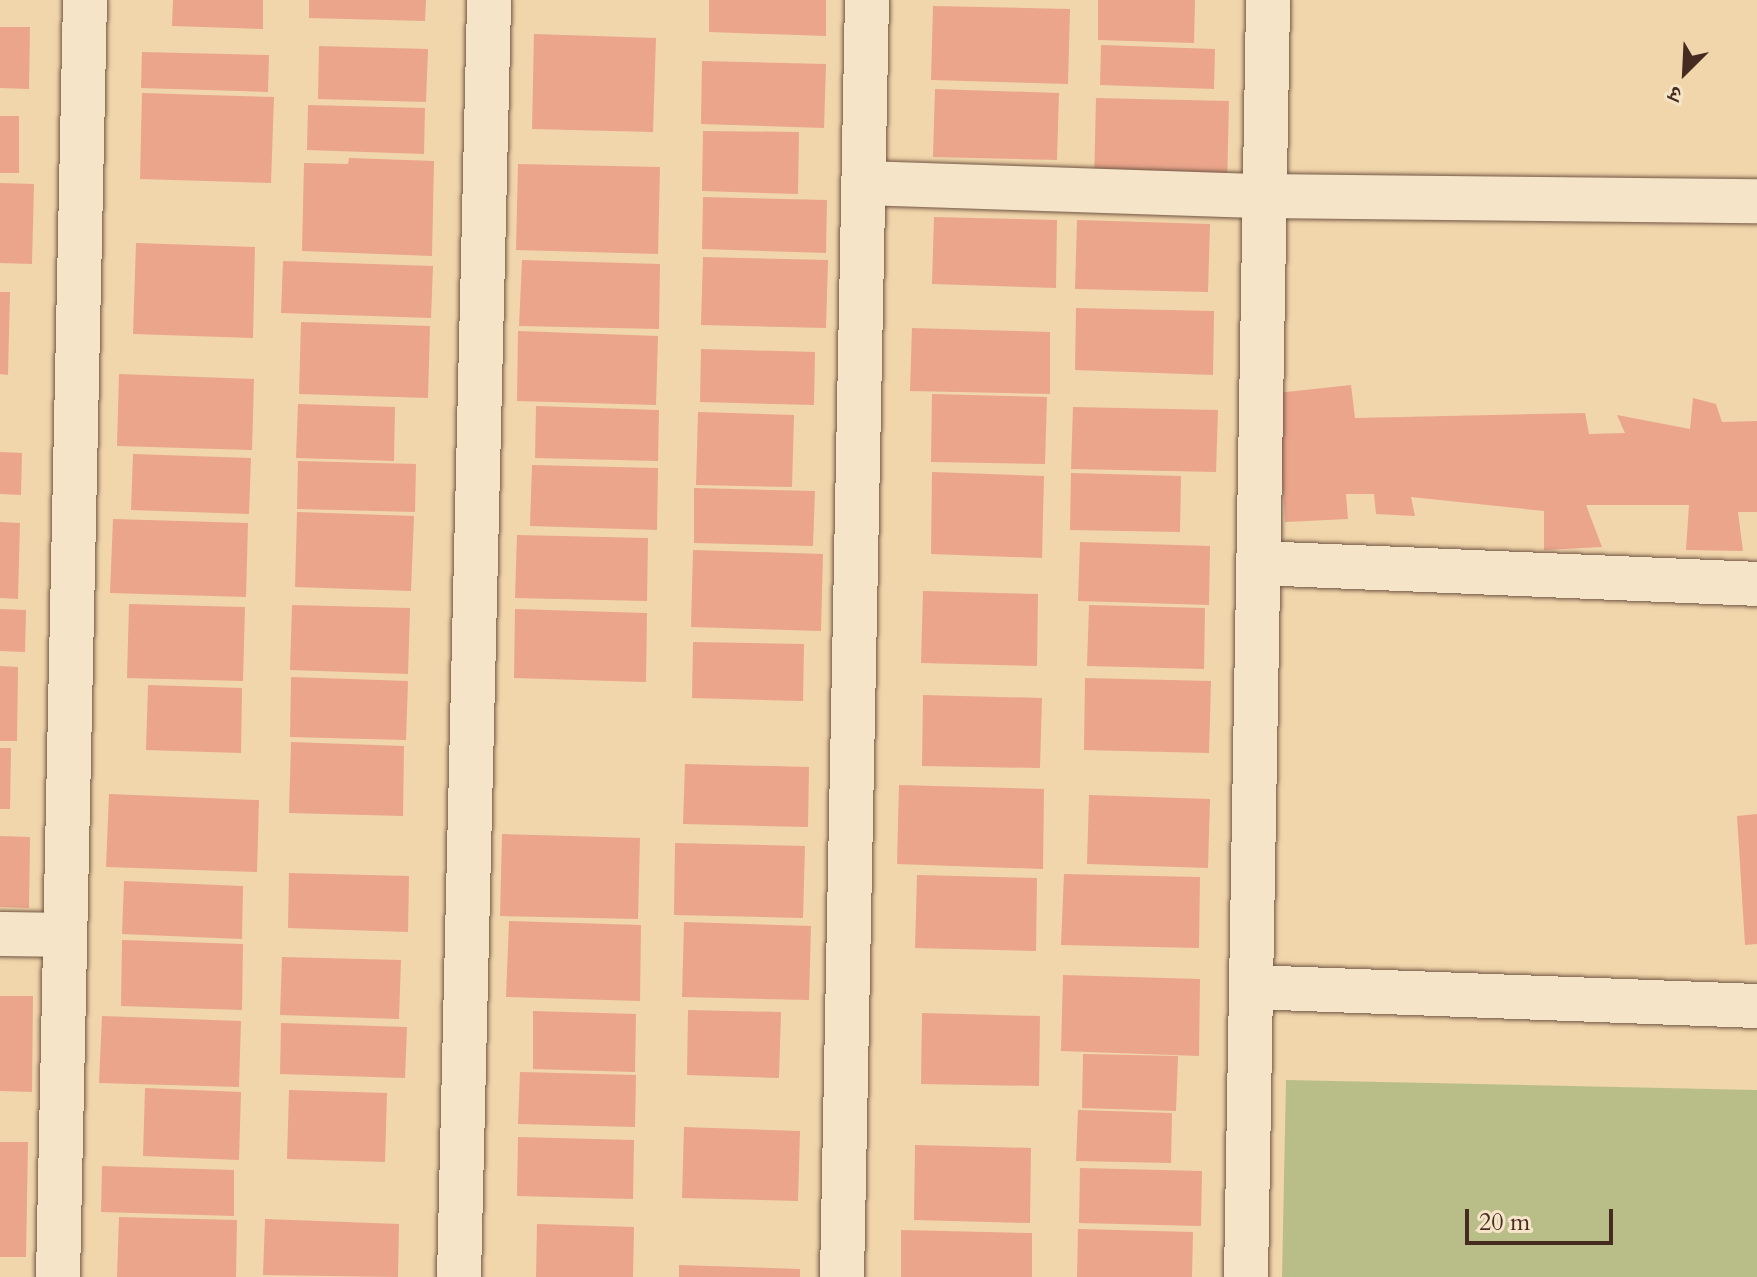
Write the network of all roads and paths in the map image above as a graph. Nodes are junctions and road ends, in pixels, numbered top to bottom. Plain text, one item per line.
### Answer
1 (85, 0) edge
2 (489, 0) edge
3 (867, 0) edge
4 (1268, 0) edge
5 (863, 183) junction
6 (1264, 196) junction
7 (1757, 201) edge
8 (1258, 563) junction
9 (1757, 584) edge
10 (0, 934) edge
11 (65, 935) junction
12 (1251, 987) junction
13 (1757, 1006) edge
14 (58, 1277) edge
15 (459, 1277) edge
16 (842, 1277) edge
17 (1246, 1277) edge

1 - 11 street
2 - 15 street
3 - 5 street
4 - 6 street
5 - 6 street
5 - 16 street
6 - 7 street
6 - 8 street
8 - 9 street
8 - 12 street
10 - 11 street
11 - 14 street
12 - 13 street
12 - 17 street

